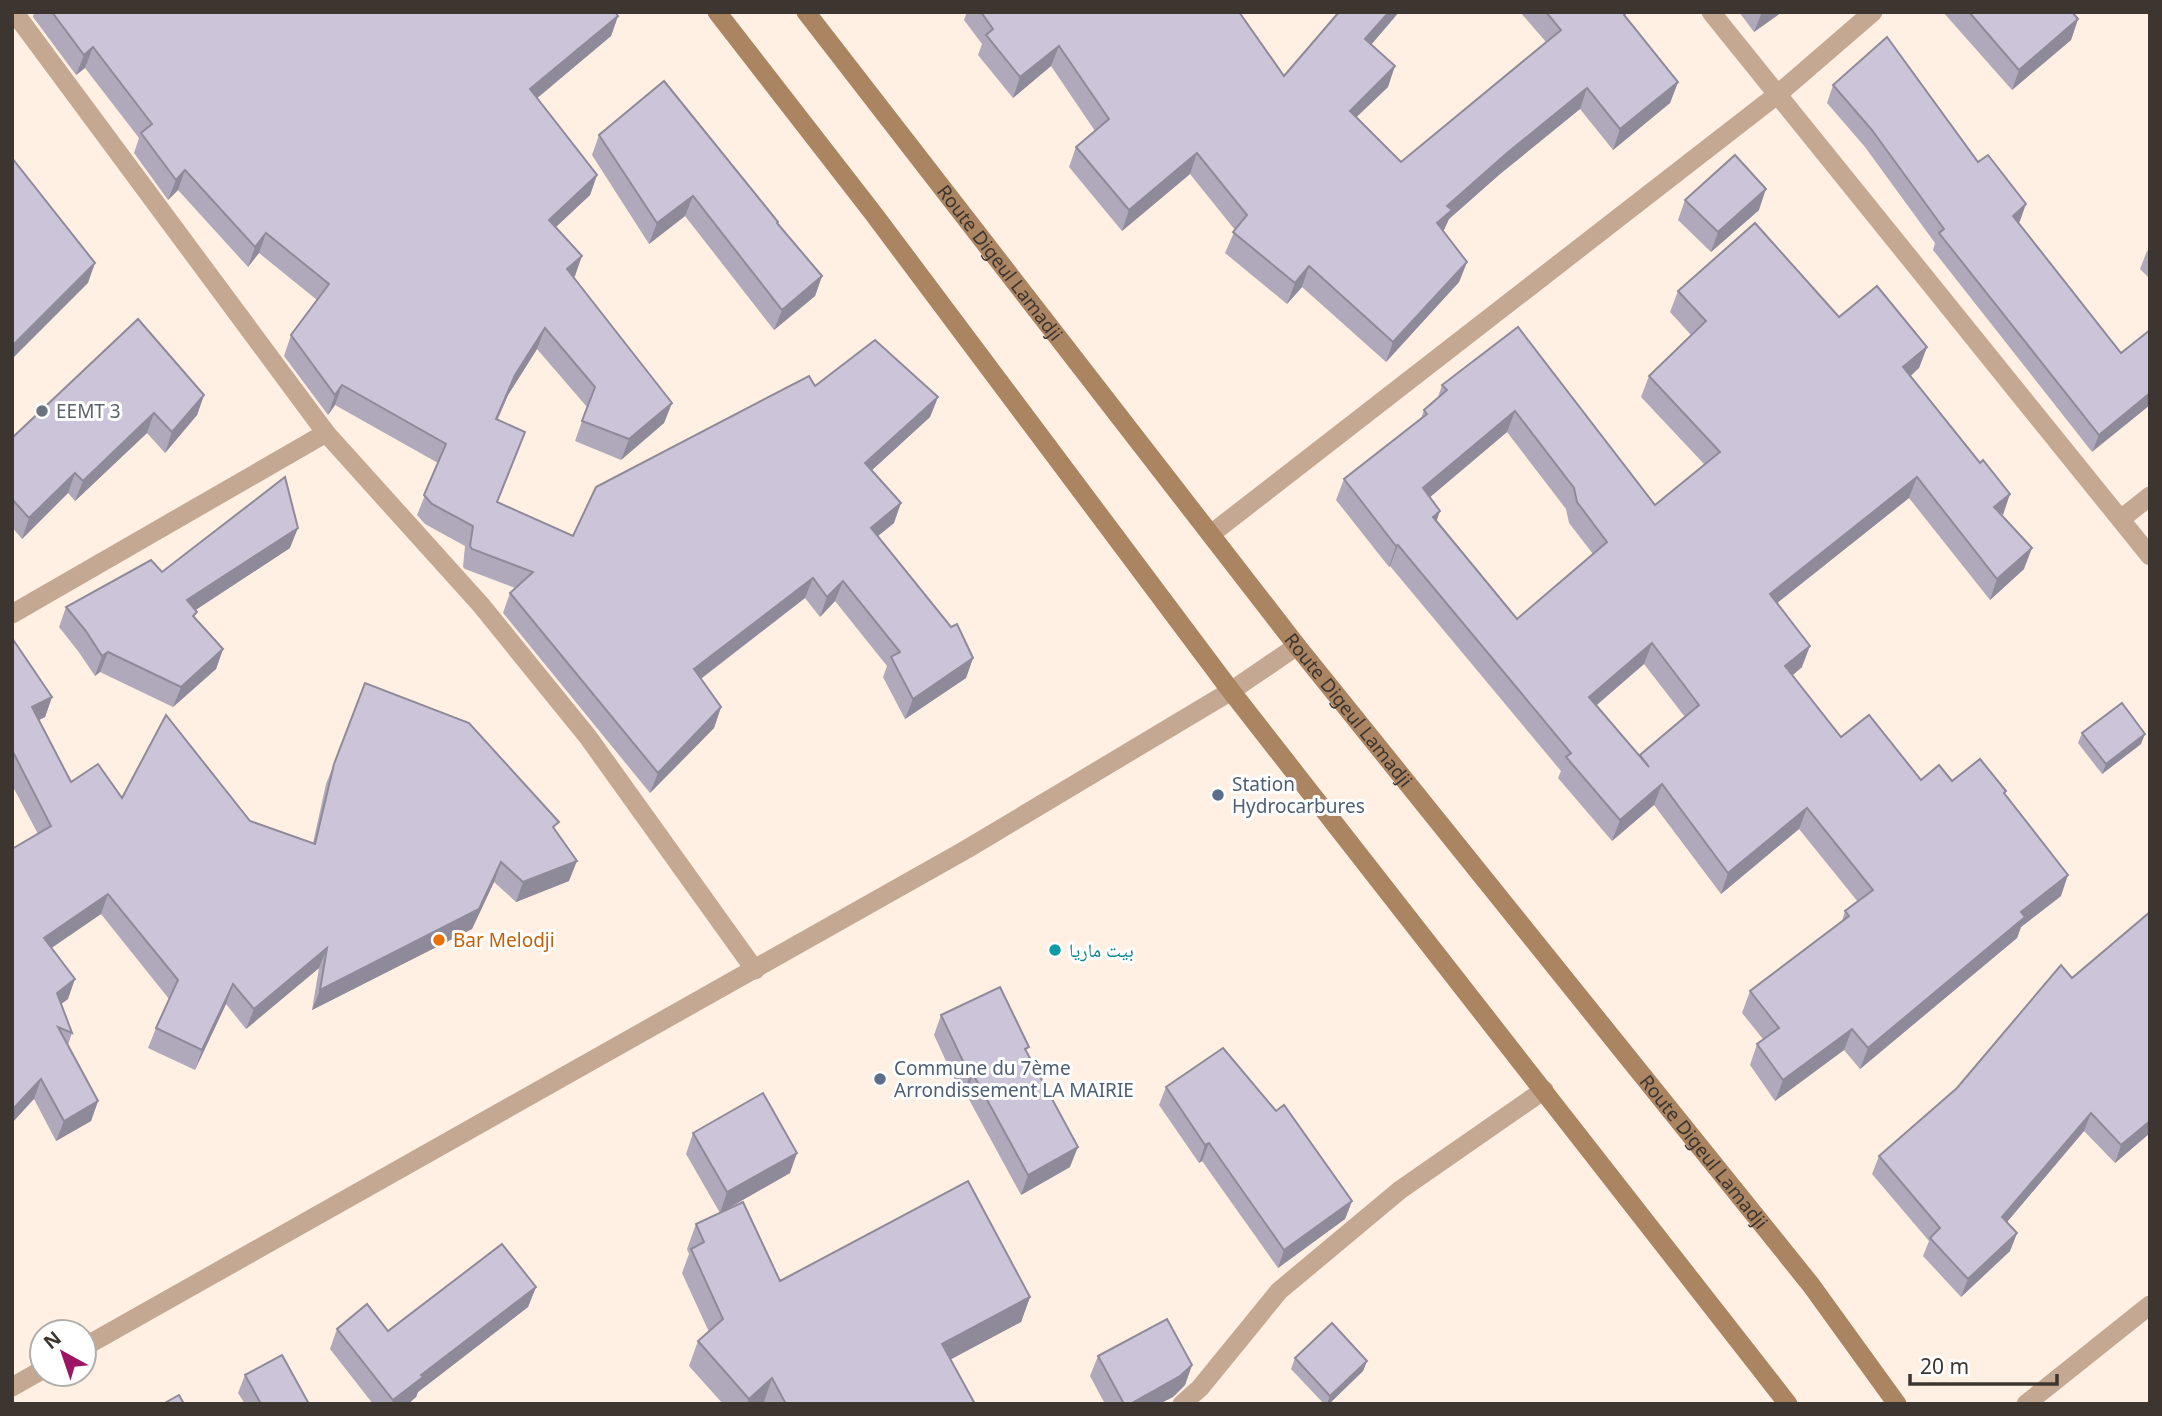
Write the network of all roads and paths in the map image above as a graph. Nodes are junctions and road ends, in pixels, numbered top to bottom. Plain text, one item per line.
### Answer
1 (14, 12) edge
2 (717, 12) edge
3 (806, 12) edge
4 (1711, 12) edge
5 (1872, 12) edge
6 (1778, 94) junction
7 (326, 433) junction
8 (2150, 496) edge
9 (2122, 519) junction
10 (1210, 534) junction
11 (2150, 556) edge
12 (12, 614) edge
13 (1297, 646) junction
14 (1231, 691) junction
15 (755, 970) junction
16 (1544, 1090) junction
17 (2150, 1305) edge
18 (98, 1339) edge
19 (28, 1378) edge
20 (12, 1387) edge
21 (1182, 1404) edge
22 (1788, 1404) edge
23 (1897, 1404) edge
24 (2026, 1404) edge

1 - 7 street
2 - 14 main road
3 - 10 main road, Route Digeul Lamadji
4 - 6 street
5 - 6 street
6 - 9 street
6 - 10 street
7 - 12 street
7 - 15 street
8 - 9 street
9 - 11 street
10 - 13 main road, Route Digeul Lamadji
13 - 14 street
13 - 23 main road, Route Digeul Lamadji
14 - 15 street
14 - 16 main road
15 - 18 street
16 - 21 street
16 - 22 main road
17 - 24 street
19 - 20 street

